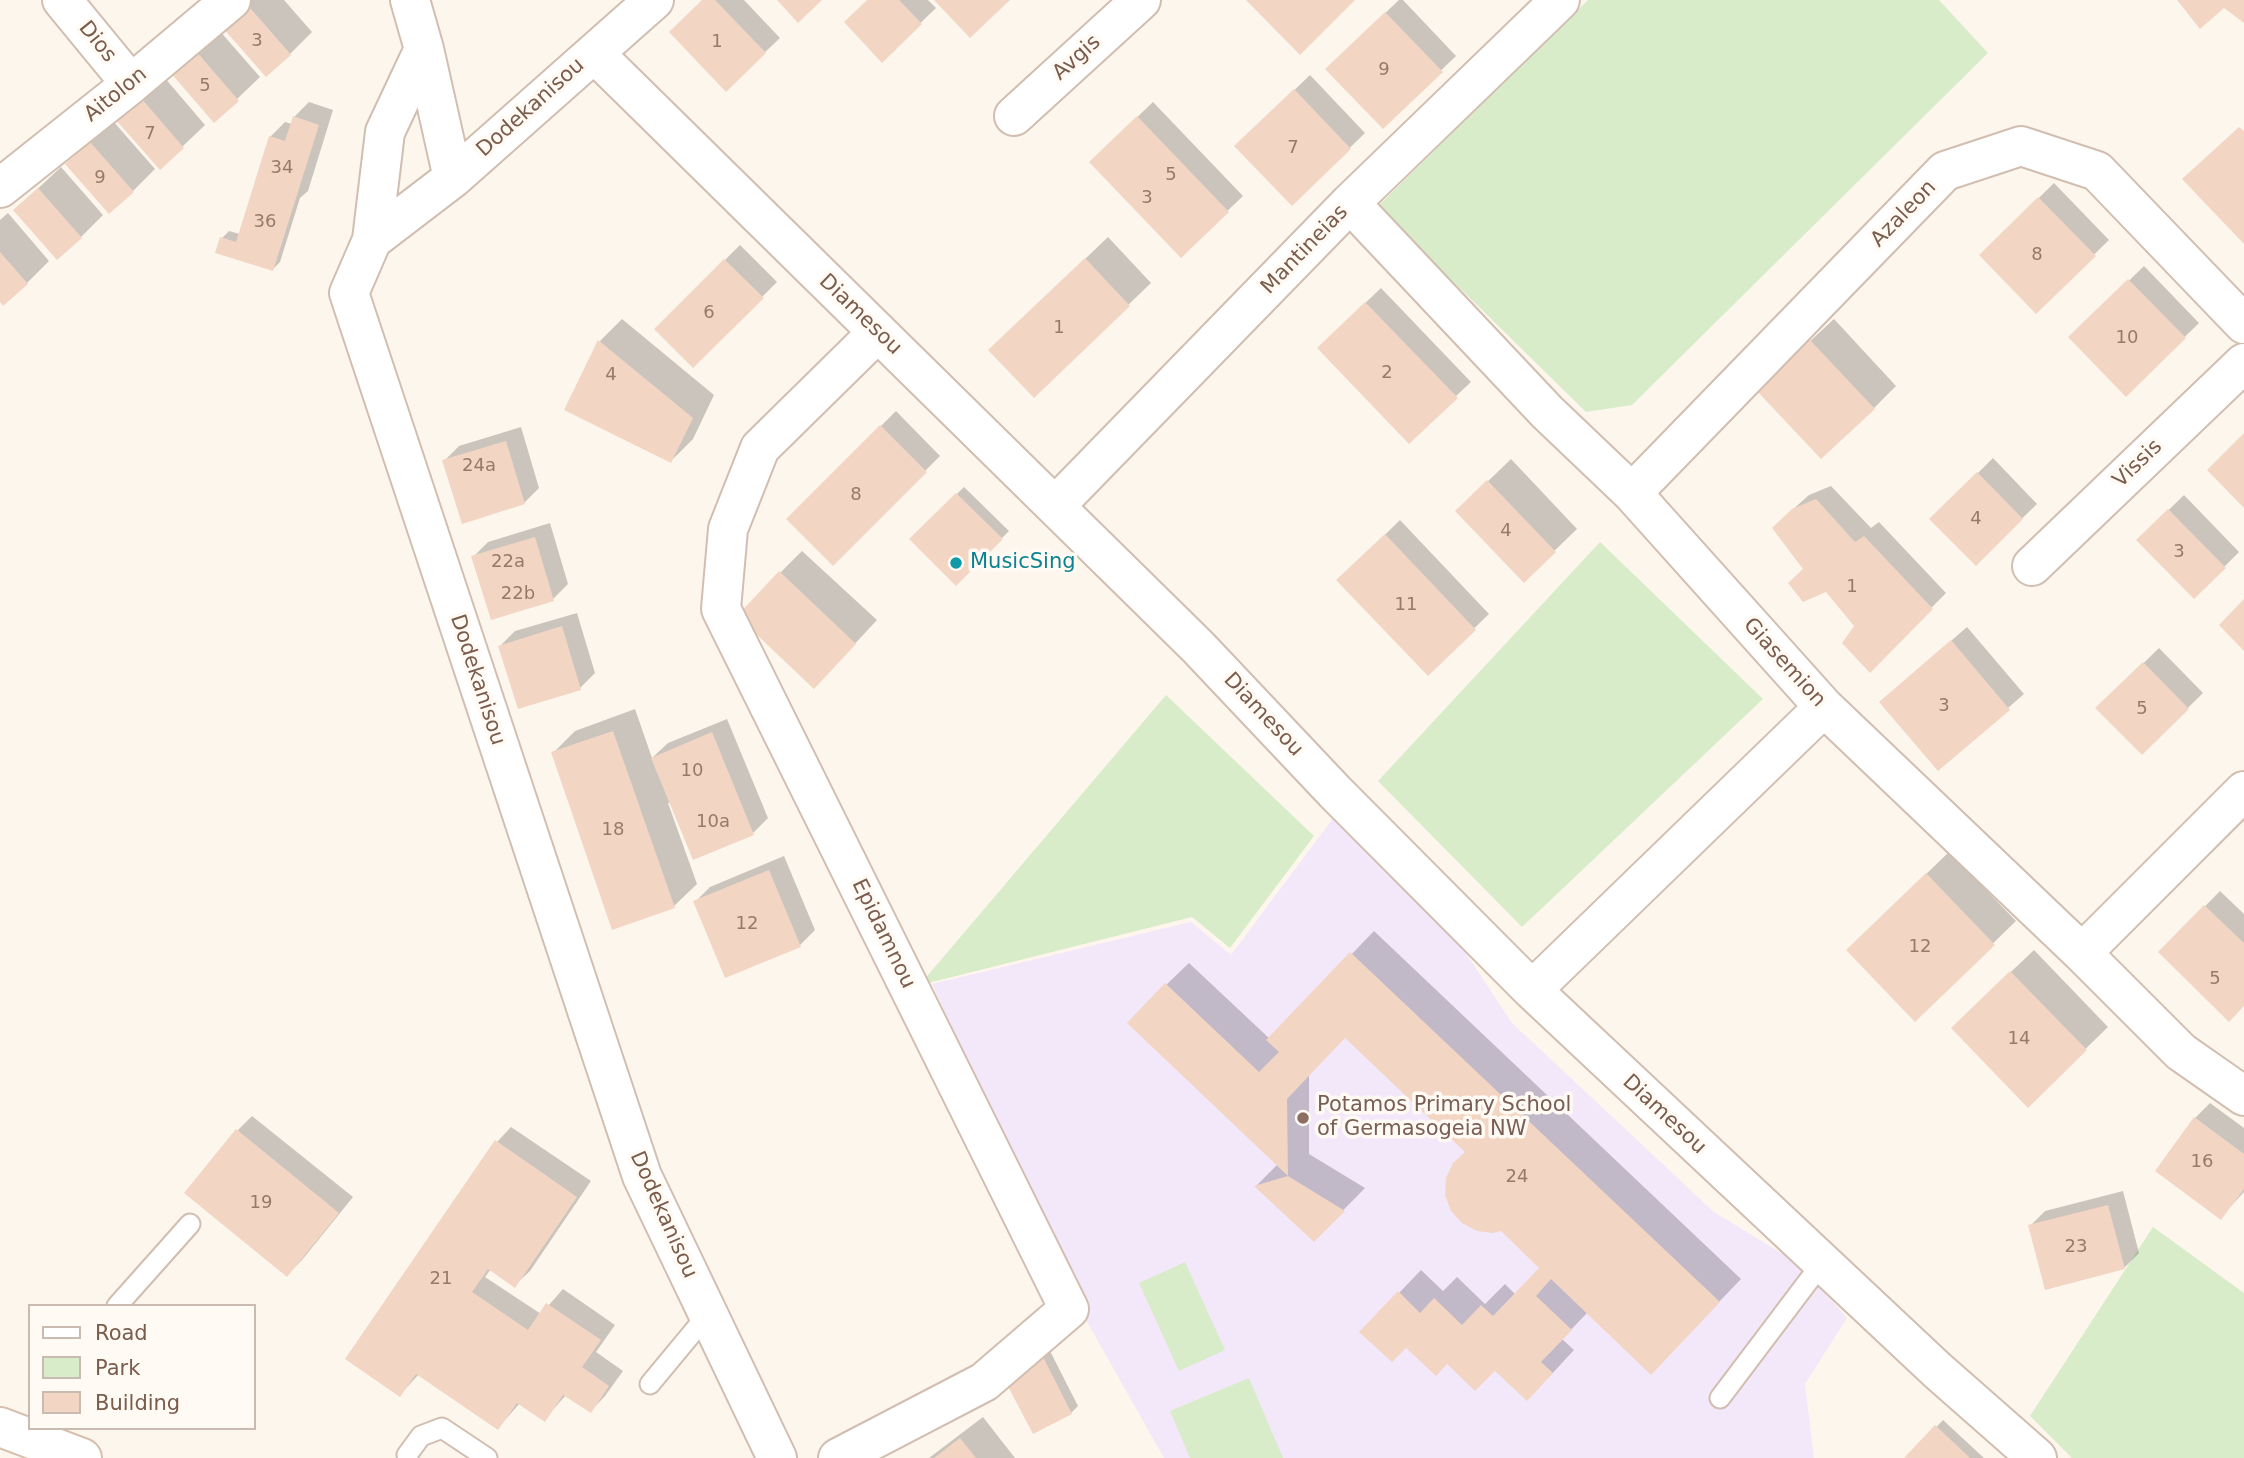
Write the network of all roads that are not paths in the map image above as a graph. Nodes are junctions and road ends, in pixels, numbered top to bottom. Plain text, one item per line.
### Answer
1 (62, 0) edge
2 (231, 0) edge
3 (410, 0) edge
4 (654, 0) edge
5 (1141, 0) edge
6 (1560, 0) edge
7 (424, 49) junction
8 (594, 53) junction
9 (131, 84) junction
10 (1014, 116) dead end
11 (453, 178) junction
12 (0, 188) edge
13 (1350, 203) junction
14 (372, 240) junction
15 (2244, 324) edge
16 (878, 332) junction
17 (2244, 363) edge
18 (1632, 493) junction
19 (1056, 505) junction
20 (2032, 565) dead end
21 (1824, 707) junction
22 (2244, 791) edge
23 (2082, 953) junction
24 (1532, 990) junction
25 (2244, 1096) edge
26 (190, 1224) dead end
27 (1822, 1262) junction
28 (119, 1304) edge
29 (708, 1314) junction
30 (650, 1384) dead end
31 (1720, 1398) dead end
32 (17, 1441) edge
33 (82, 1458) edge
34 (408, 1458) edge
35 (487, 1458) edge
36 (778, 1458) edge
37 (838, 1458) edge
38 (2037, 1458) edge

1 - 9 street, Dios
2 - 9 street, Aitolon
3 - 7 street
4 - 8 street, Dodekanisou
5 - 10 street, Avgis
6 - 13 street, Mantineias
7 - 11 street
7 - 14 street
8 - 11 street, Dodekanisou
8 - 16 street, Diamesou
9 - 12 street, Aitolon
11 - 14 street, Dodekanisou
13 - 18 street, Giasemion
13 - 19 street, Mantineias
14 - 29 street, Dodekanisou
15 - 18 street, Azaleon
16 - 19 street, Diamesou
16 - 37 street, Epidamnou
17 - 20 street, Vissis
18 - 21 street, Giasemion
19 - 24 street, Diamesou
21 - 23 street, Giasemion
21 - 24 street
22 - 23 street
23 - 25 street, Giasemion
24 - 27 street, Diamesou
26 - 28 lane
27 - 31 lane
27 - 38 street, Diamesou
29 - 30 lane
29 - 36 street, Dodekanisou
32 - 33 street
34 - 35 lane

